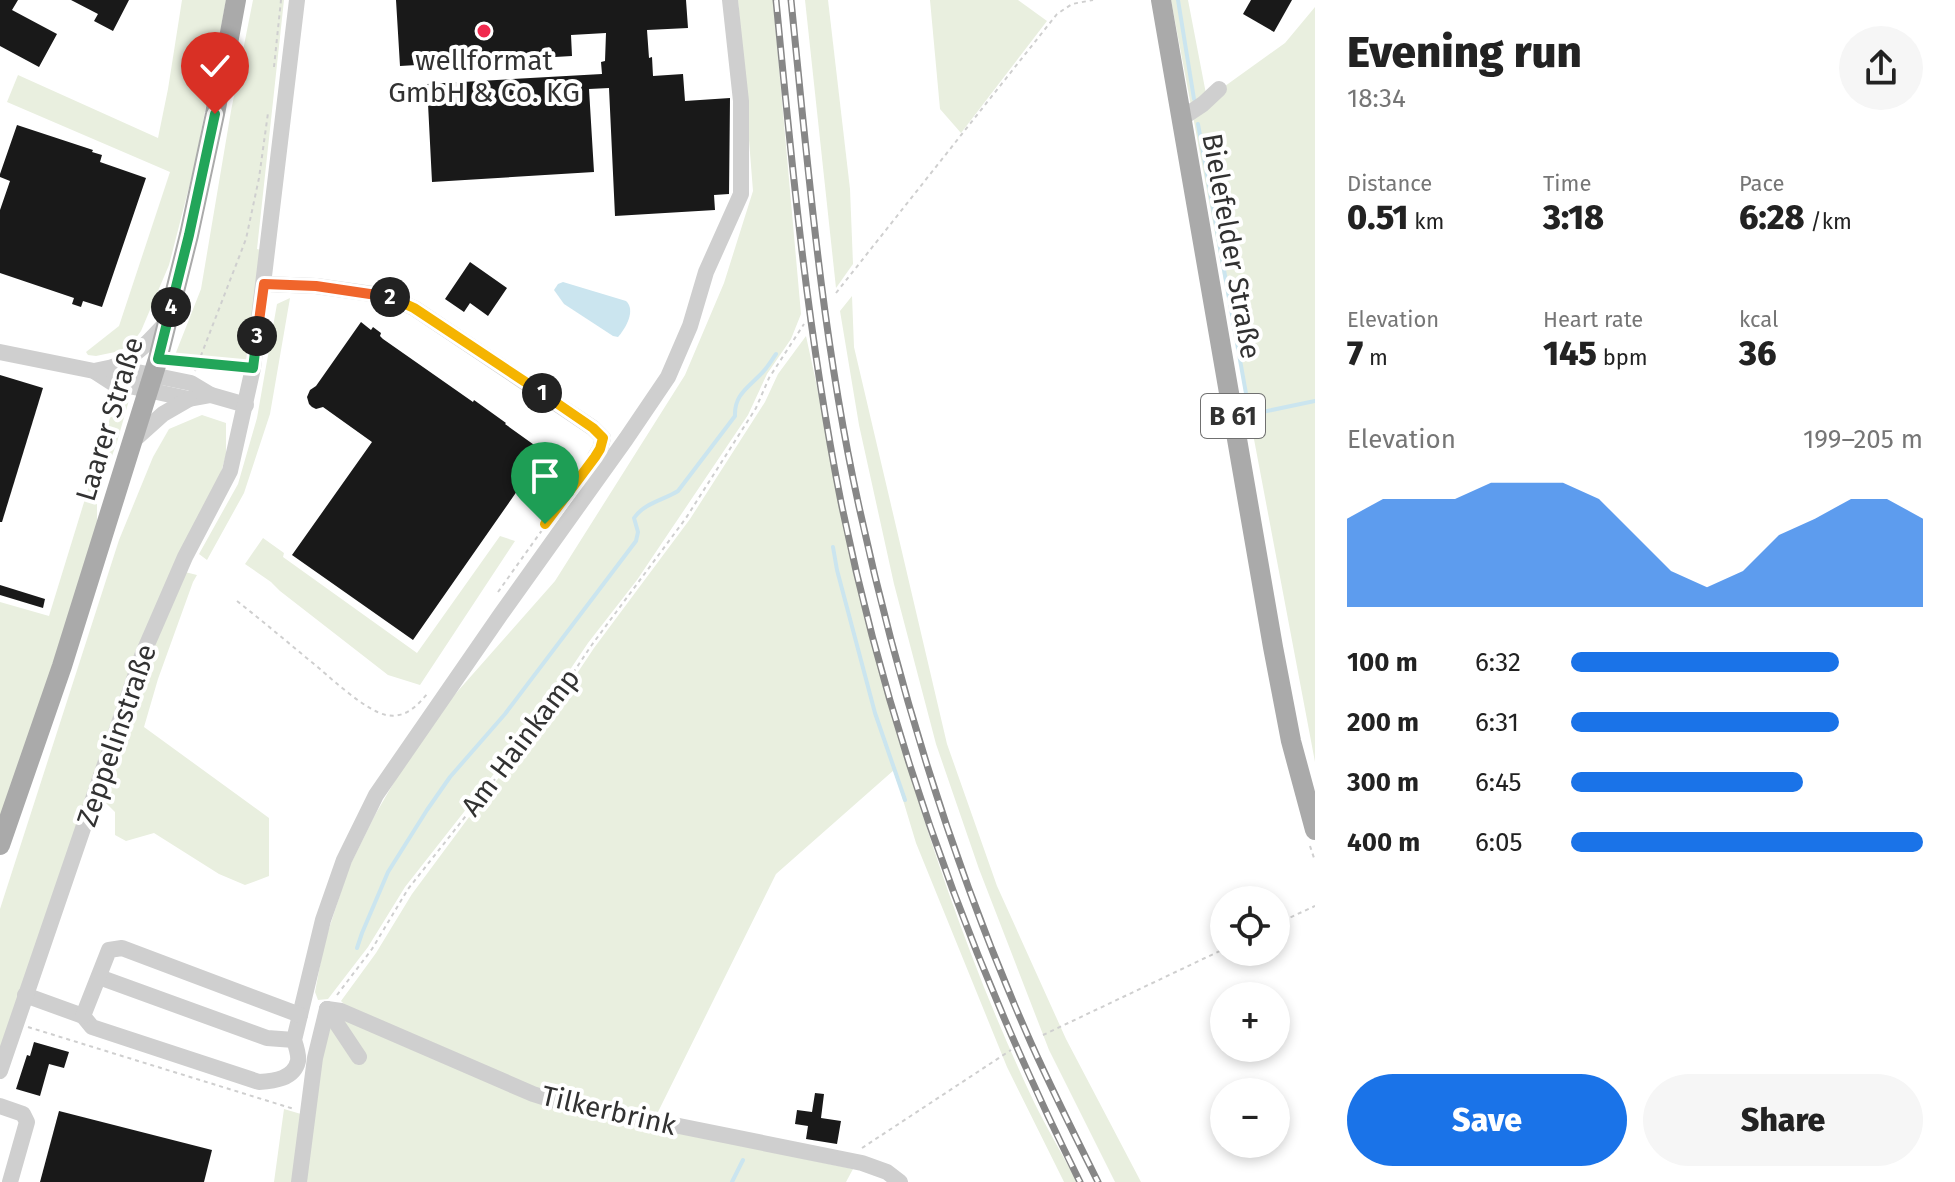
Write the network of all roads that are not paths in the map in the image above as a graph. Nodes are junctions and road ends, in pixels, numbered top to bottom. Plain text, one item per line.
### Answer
1 (236, 0) edge
2 (297, 0) edge
3 (730, 0) edge
4 (1161, 0) edge
5 (1219, 89) dead end
6 (1182, 118) junction
7 (264, 284) junction
8 (167, 321) junction
9 (0, 352) edge
10 (113, 367) junction
11 (94, 371) junction
12 (153, 375) junction
13 (211, 395) junction
14 (189, 399) junction
15 (246, 405) junction
16 (134, 440) junction
17 (595, 457) road end
18 (1315, 830) edge
19 (0, 845) edge
20 (99, 977) junction
21 (25, 995) junction
22 (327, 1009) junction
23 (300, 1015) junction
24 (83, 1016) junction
25 (294, 1040) junction
26 (359, 1057) dead end
27 (0, 1071) edge
28 (0, 1106) edge
29 (10, 1182) edge
30 (299, 1182) edge
31 (900, 1182) edge

1 - 8 main road, Laarer Straße
2 - 7 street, Zeppelinstraße
3 - 23 street
4 - 6 main road, Bielefelder Straße / B 61
5 - 6 street
6 - 18 main road, Bielefelder Straße / B 61
7 - 15 street, Zeppelinstraße
7 - 17 street
8 - 10 street
8 - 12 main road, Laarer Straße
9 - 11 street
10 - 11 street
10 - 12 street
11 - 12 street
12 - 13 street
12 - 14 street
12 - 16 main road, Laarer Straße
13 - 14 street
13 - 15 street
14 - 16 street
15 - 21 street, Zeppelinstraße
16 - 19 main road, Laarer Straße
20 - 23 street
20 - 24 street
20 - 25 street
21 - 24 street
21 - 27 street, Zeppelinstraße
22 - 26 street
22 - 30 street
22 - 31 street, Tilkerbrink
23 - 25 street
24 - 25 street
28 - 29 street

